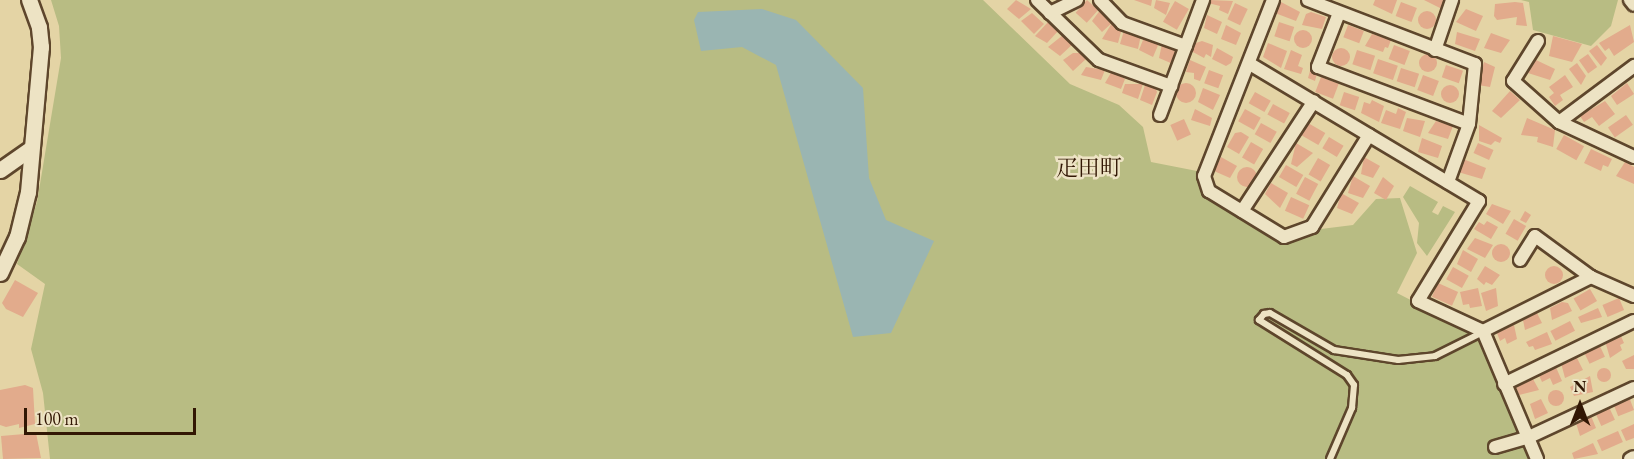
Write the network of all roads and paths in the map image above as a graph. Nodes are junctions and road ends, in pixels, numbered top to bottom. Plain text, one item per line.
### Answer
1 (29, 0) edge
2 (1037, 0) edge
3 (1077, 0) edge
4 (1100, 0) edge
5 (1203, 0) edge
6 (1273, 0) edge
7 (1308, 0) edge
8 (1452, 0) edge
9 (1630, 0) edge
10 (1634, 5) edge
11 (1050, 13) junction
12 (1339, 13) junction
13 (1538, 41) dead end
14 (1186, 46) junction
15 (1435, 50) junction
16 (1250, 64) junction
17 (1634, 66) edge
18 (1171, 86) junction
19 (1314, 101) junction
20 (1160, 115) dead end
21 (1559, 122) junction
22 (1469, 124) junction
23 (1369, 135) junction
24 (31, 148) junction
25 (1632, 154) edge
26 (1, 169) edge
27 (1448, 182) junction
28 (28, 192) junction
29 (1242, 211) junction
30 (1520, 260) dead end
31 (0, 273) edge
32 (1591, 277) junction
33 (1634, 296) edge
34 (1634, 321) edge
35 (1483, 331) junction
36 (1504, 384) junction
37 (1634, 388) edge
38 (1529, 437) junction
39 (1495, 447) dead end
40 (1330, 459) edge
41 (1537, 459) edge

1 - 24 street
2 - 11 street
3 - 11 street
4 - 14 street
5 - 14 street
6 - 16 street
7 - 12 street
8 - 15 street
9 - 10 street
11 - 18 street
12 - 15 street
12 - 22 street
13 - 21 street
14 - 18 street
15 - 22 street
16 - 19 street
16 - 29 street
17 - 21 street
18 - 20 street
19 - 23 street
19 - 29 street
21 - 25 street
22 - 27 street
23 - 27 street
23 - 29 street
24 - 26 street
24 - 28 street
26 - 28 street
27 - 35 street
28 - 31 street
30 - 32 street
32 - 33 street
32 - 35 street
34 - 36 street
35 - 36 street
35 - 40 lane
36 - 38 street
37 - 38 street
38 - 39 street
38 - 41 street

